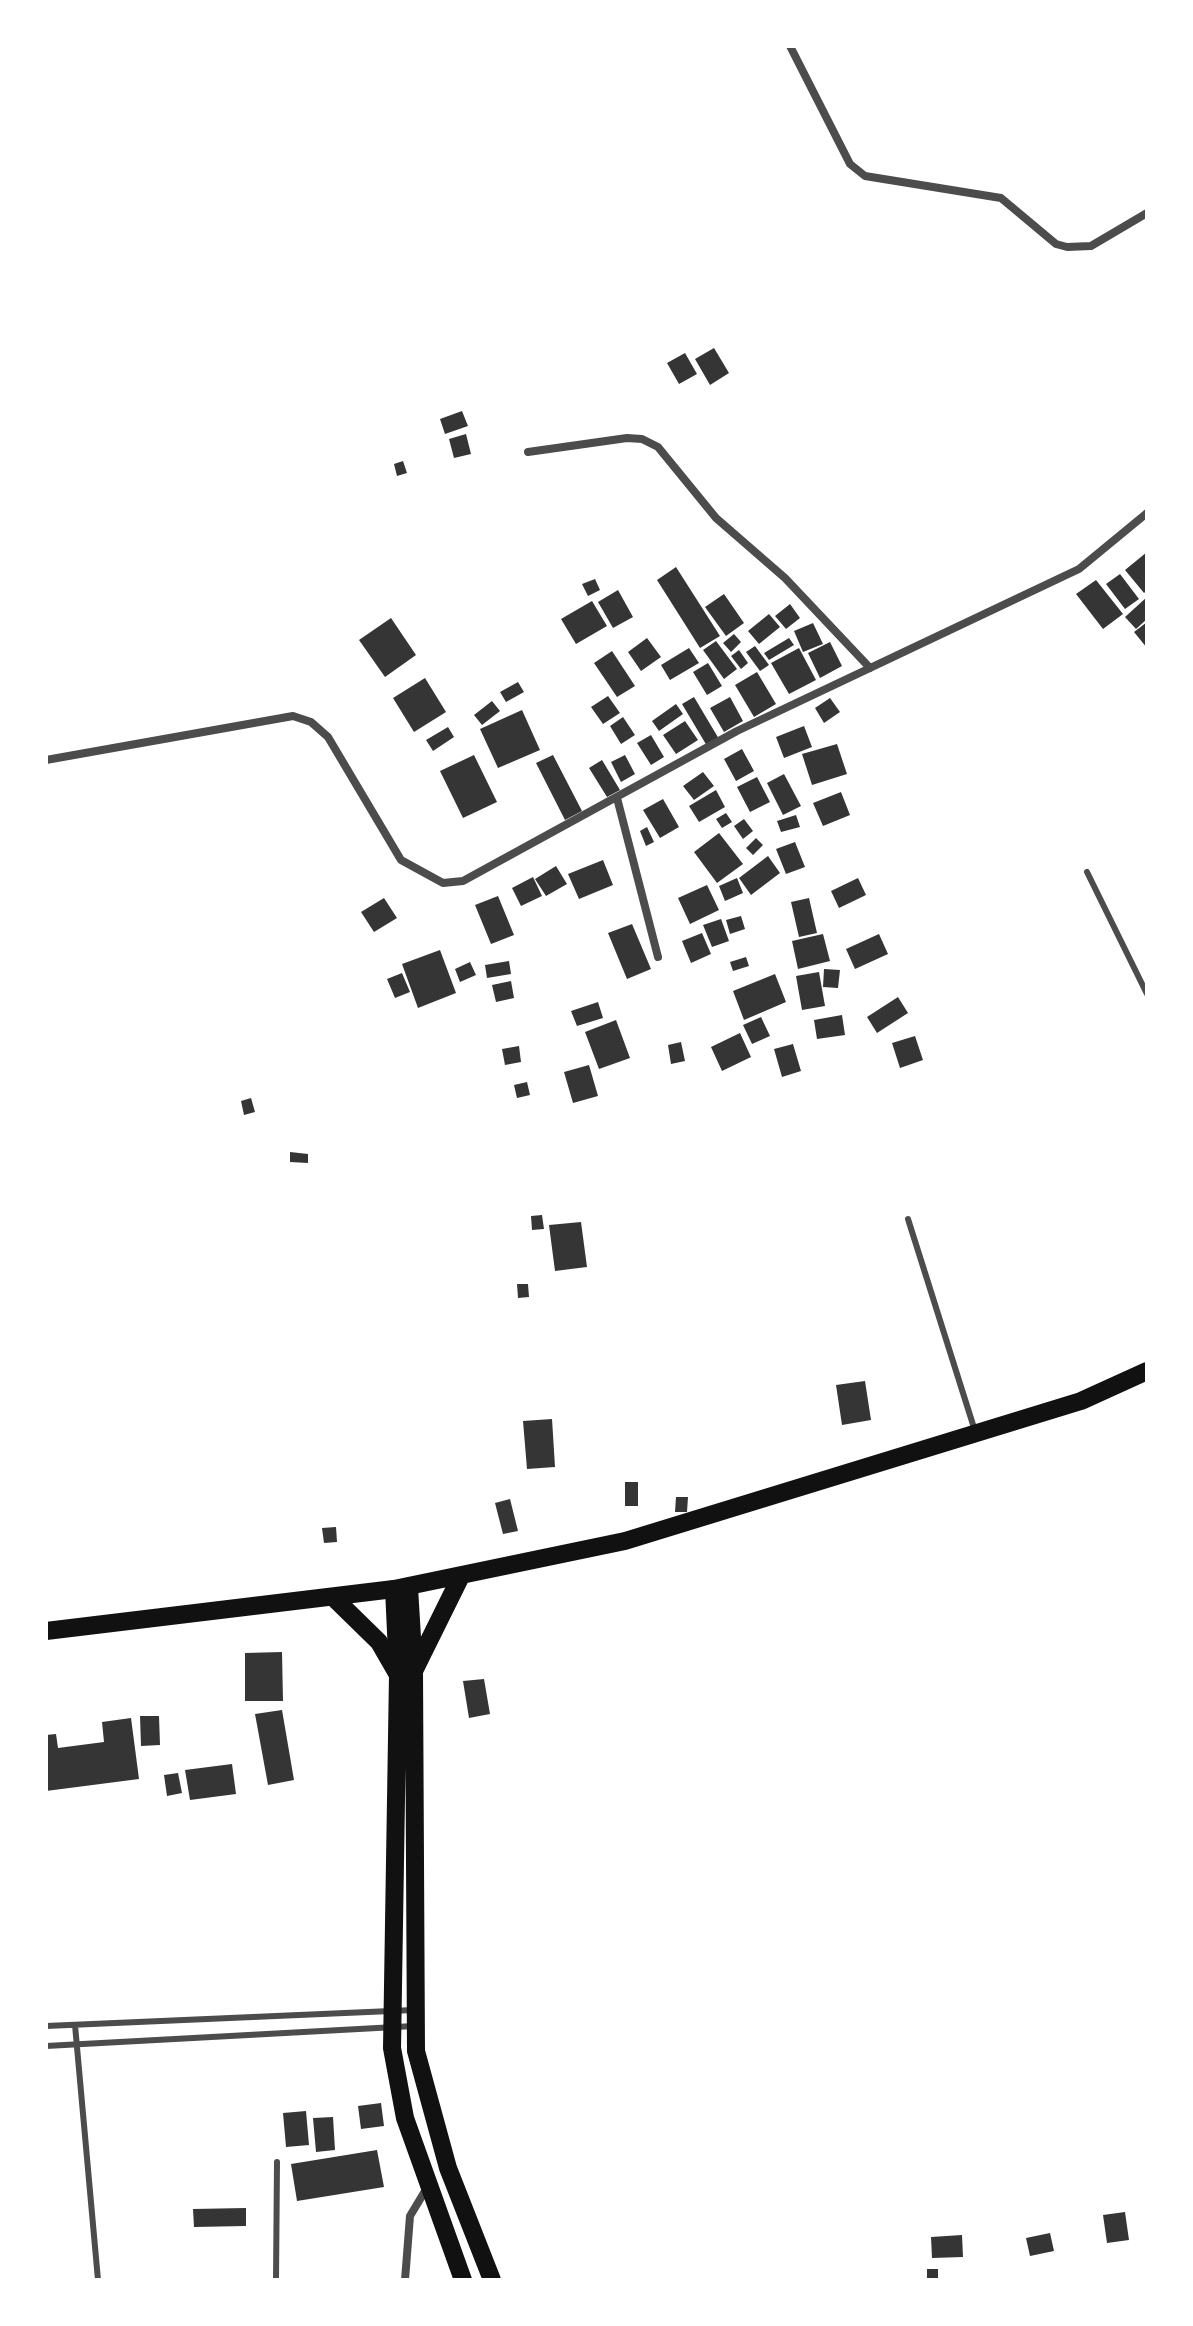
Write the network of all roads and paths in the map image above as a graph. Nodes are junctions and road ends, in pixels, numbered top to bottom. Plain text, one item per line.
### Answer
1 (790, 46) edge
2 (1147, 213) edge
3 (528, 452) dead end
4 (1147, 513) edge
5 (870, 668) junction
6 (46, 760) edge
7 (617, 798) junction
8 (1087, 872) dead end
9 (658, 957) dead end
10 (1147, 994) edge
11 (908, 1219) dead end
12 (1147, 1371) edge
13 (976, 1434) junction
14 (461, 1576) junction
15 (402, 1588) junction
16 (333, 1597) junction
17 (46, 1631) edge
18 (406, 1673) junction
19 (238, 2018) junction
20 (416, 2018) junction
21 (392, 2019) junction
22 (75, 2025) junction
23 (46, 2026) edge
24 (239, 2034) junction
25 (77, 2042) junction
26 (46, 2046) edge
27 (277, 2162) dead end
28 (428, 2185) junction
29 (98, 2280) edge
30 (276, 2280) edge
31 (405, 2280) edge
32 (463, 2280) edge
33 (492, 2280) edge

1 - 2 street
3 - 5 street
4 - 5 street
5 - 7 street
6 - 7 street
7 - 9 street
8 - 10 lane
11 - 13 lane
12 - 13 main road
13 - 14 main road
14 - 15 main road
14 - 18 main road
15 - 16 main road
15 - 18 main road
16 - 17 main road
16 - 18 main road
18 - 20 main road
18 - 21 main road
19 - 21 lane
19 - 22 lane
19 - 24 lane
20 - 21 lane
20 - 21 lane
20 - 33 main road
21 - 24 lane
21 - 28 main road
22 - 23 lane
22 - 25 lane
24 - 25 lane
25 - 26 lane
25 - 29 lane
27 - 30 lane
28 - 31 street
28 - 32 main road

